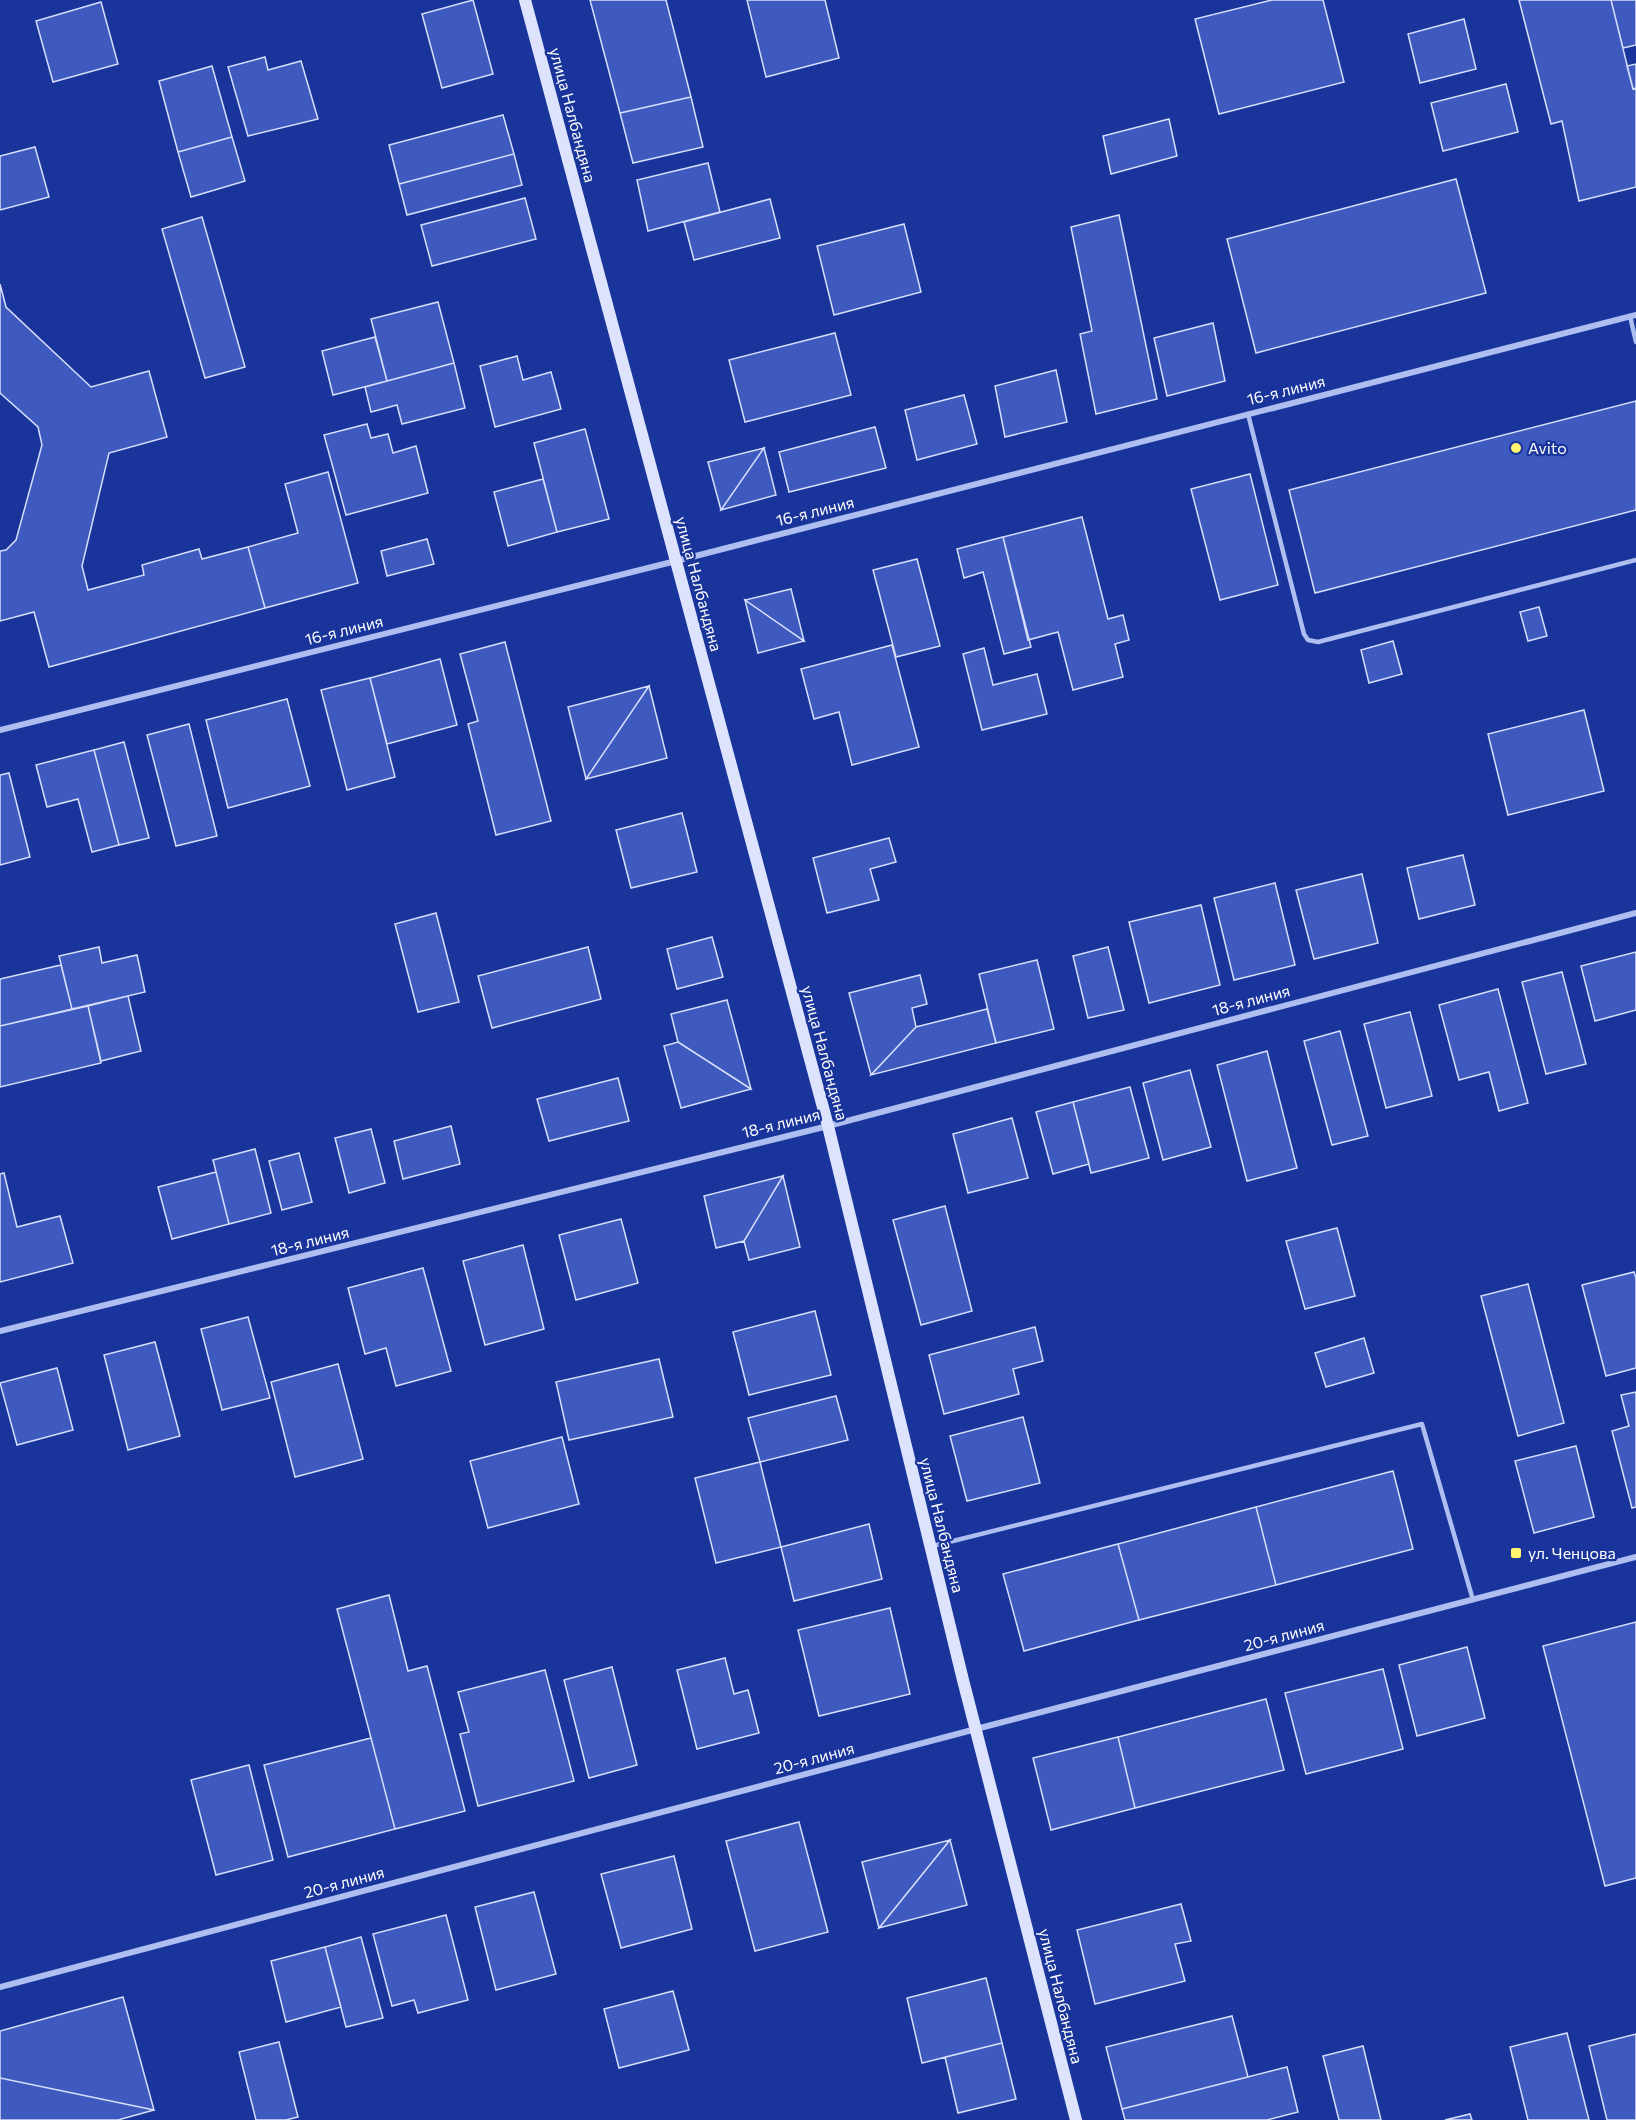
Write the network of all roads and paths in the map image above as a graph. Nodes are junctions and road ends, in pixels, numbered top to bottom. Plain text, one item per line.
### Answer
1 (525, 0) edge
2 (1633, 316) edge
3 (1636, 342) edge
4 (1248, 414) junction
5 (1636, 560) edge
6 (676, 561) junction
7 (0, 730) edge
8 (1636, 913) edge
9 (828, 1126) junction
10 (0, 1331) edge
11 (931, 1546) junction
12 (1636, 1557) edge
13 (1473, 1600) junction
14 (976, 1729) junction
15 (0, 1987) edge
16 (1076, 2120) edge

1 - 6 street, улица Налбандяна
2 - 3 lane
2 - 4 street, 16-я линия
4 - 5 lane
4 - 6 street, 16-я линия
6 - 7 street, 16-я линия
6 - 9 street, улица Налбандяна
8 - 9 street, 18-я линия
9 - 10 street, 18-я линия
9 - 11 street, улица Налбандяна
11 - 13 lane
11 - 14 street, улица Налбандяна
12 - 13 street, 20-я линия
13 - 14 street, 20-я линия
14 - 15 street, 20-я линия
14 - 16 street, улица Налбандяна

